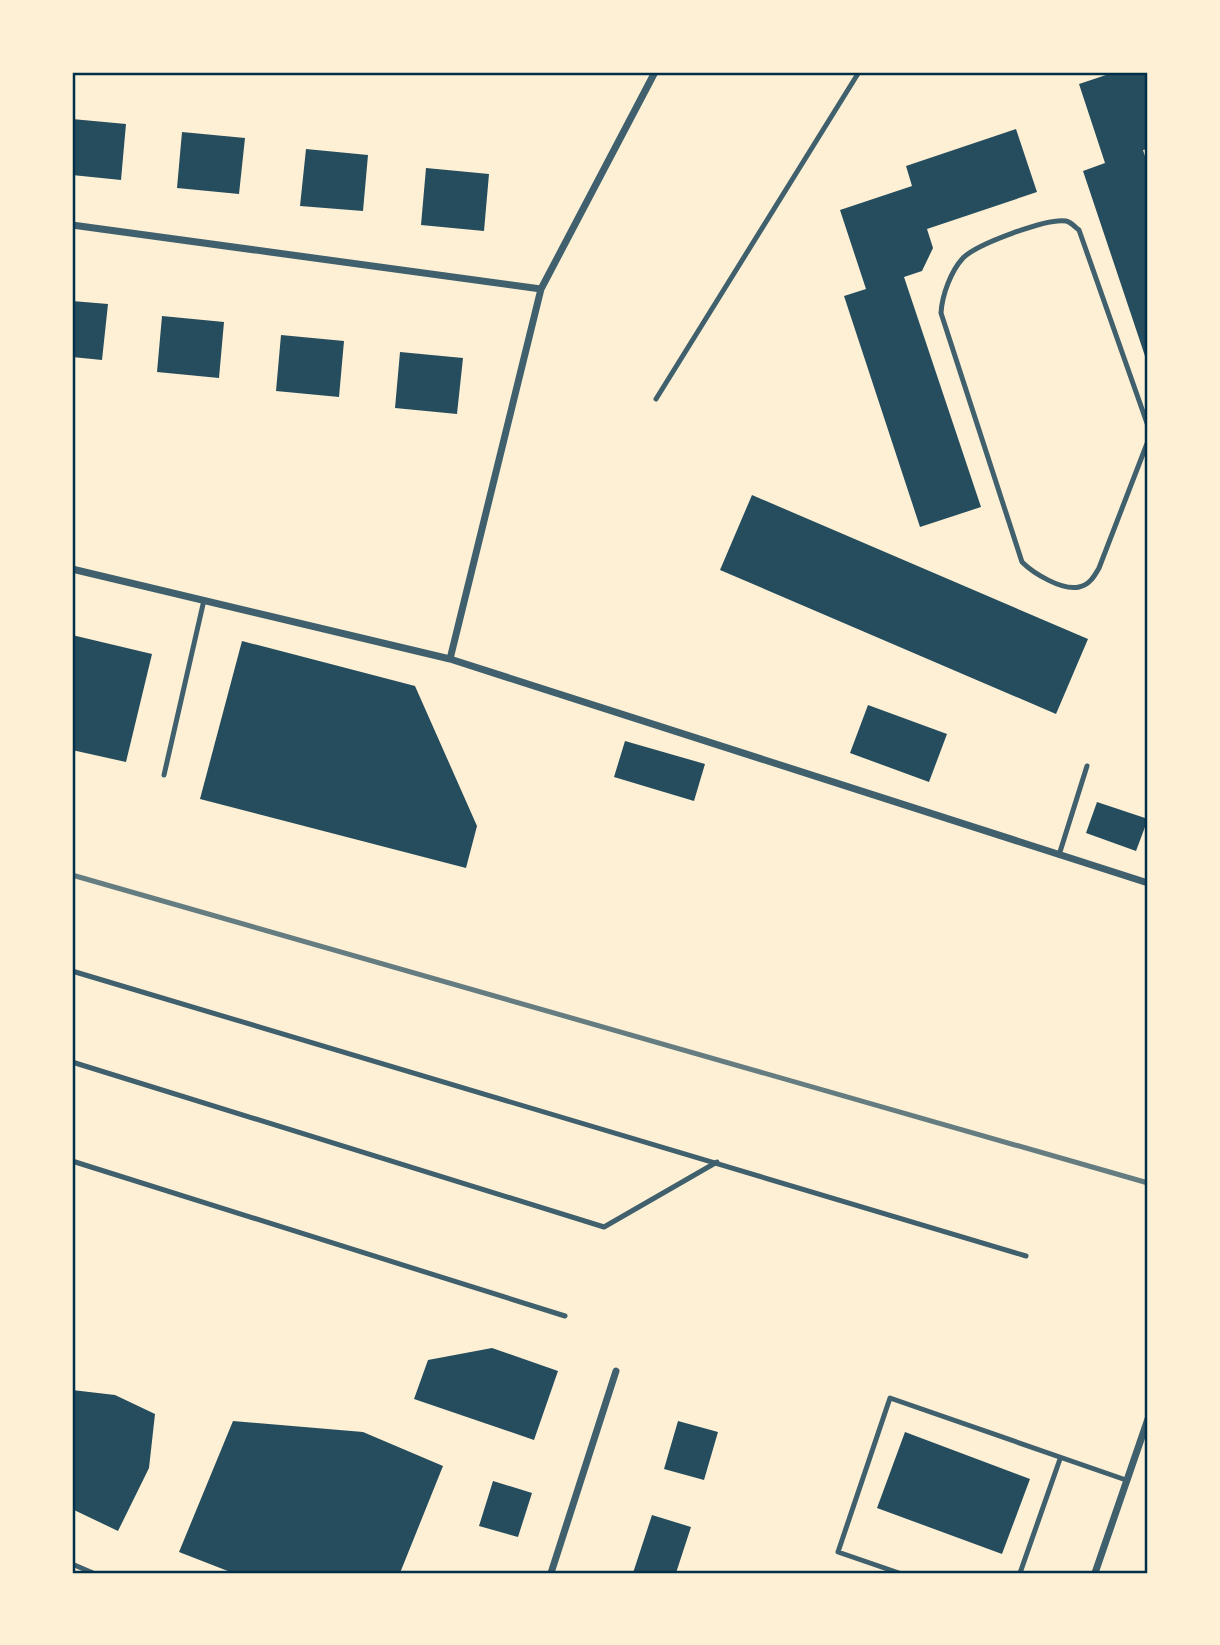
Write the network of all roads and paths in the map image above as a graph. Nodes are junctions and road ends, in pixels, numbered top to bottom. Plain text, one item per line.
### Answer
1 (655, 72) edge
2 (859, 72) edge
3 (72, 225) edge
4 (541, 289) junction
5 (656, 399) dead end
6 (1148, 426) edge
7 (1148, 441) edge
8 (72, 569) edge
9 (204, 600) junction
10 (450, 659) junction
11 (1087, 765) dead end
12 (164, 775) dead end
13 (1059, 855) junction
14 (1148, 883) edge
15 (72, 971) edge
16 (72, 1062) edge
17 (72, 1161) edge
18 (717, 1162) junction
19 (1026, 1256) dead end
20 (565, 1316) dead end
21 (616, 1371) dead end
22 (1148, 1419) edge
23 (1060, 1459) junction
24 (1126, 1480) junction
25 (72, 1564) edge
26 (93, 1573) edge
27 (551, 1573) edge
28 (899, 1573) edge
29 (1020, 1573) edge
30 (1095, 1573) edge

1 - 4 street
2 - 5 lane
3 - 4 street
4 - 10 street
6 - 7 lane
8 - 9 street
9 - 10 street
9 - 12 lane
10 - 13 street
11 - 13 lane
13 - 14 street
15 - 18 lane
16 - 18 lane
17 - 20 lane
18 - 19 lane
21 - 27 street
22 - 24 street
23 - 24 lane
23 - 28 lane
23 - 29 lane
24 - 30 street
25 - 26 lane

